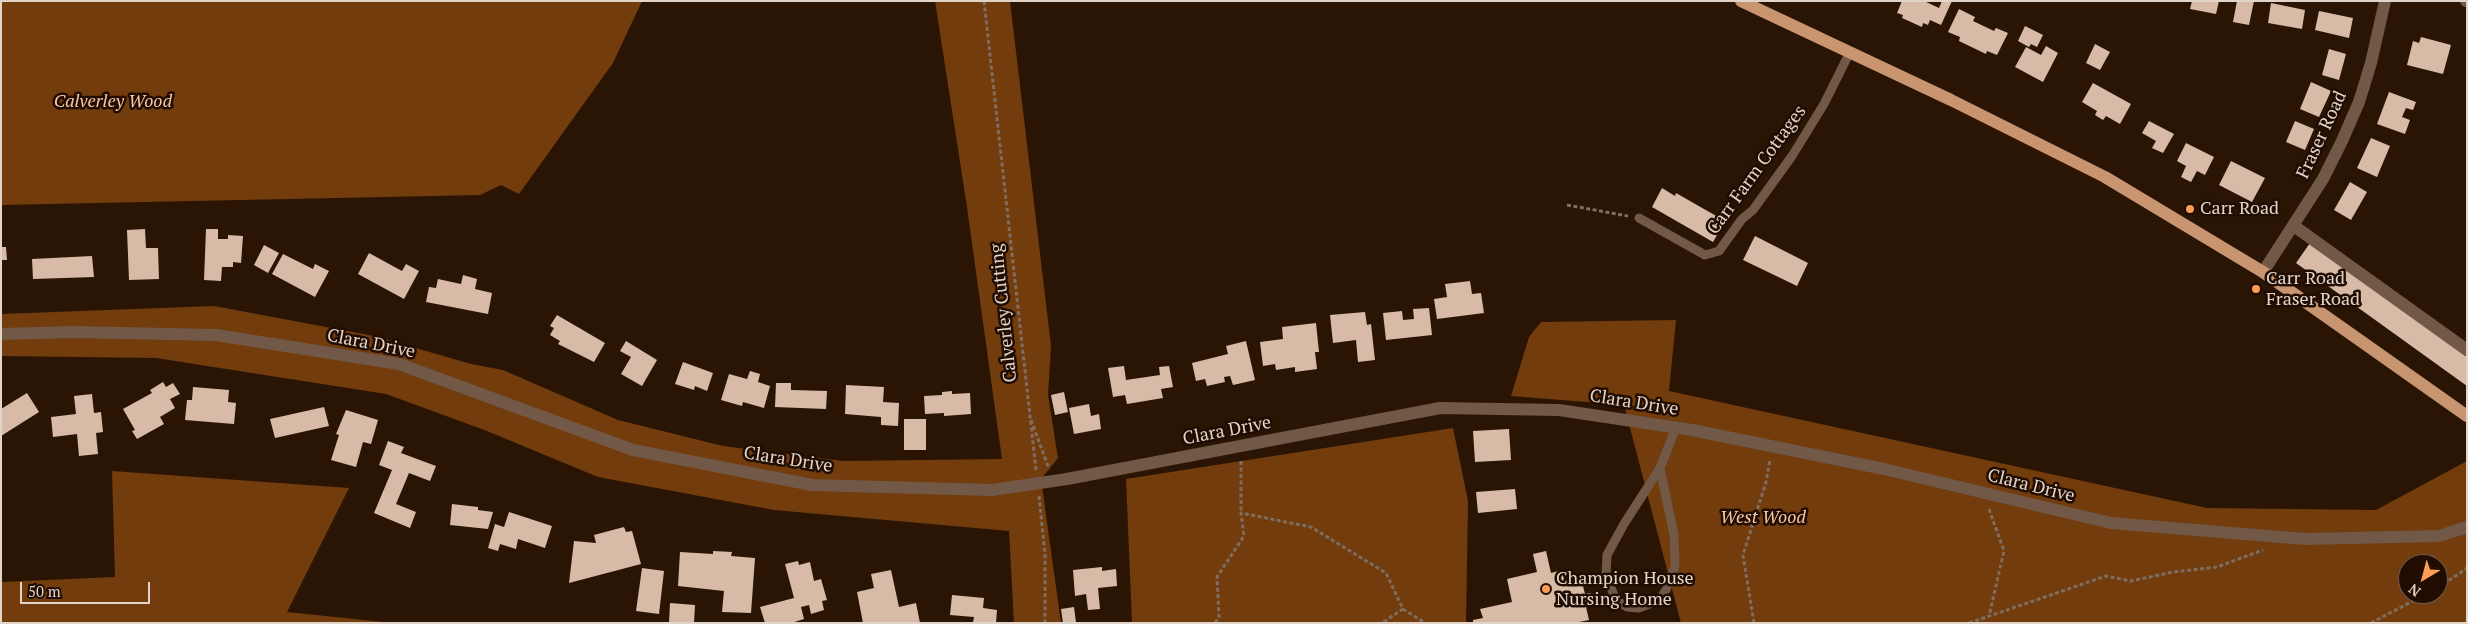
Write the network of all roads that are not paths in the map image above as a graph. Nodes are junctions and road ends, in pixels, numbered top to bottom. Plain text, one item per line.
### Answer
1 (1741, 1) edge
2 (2385, 1) edge
3 (1849, 54) junction
4 (1639, 218) dead end
5 (2294, 226) junction
6 (2263, 272) junction
7 (1, 334) edge
8 (2467, 350) edge
9 (2467, 416) edge
10 (1676, 427) junction
11 (1660, 468) junction
12 (2467, 527) edge

1 - 3 main road
2 - 5 street, Fraser Road
3 - 4 lane, Carr Farm Cottages
3 - 6 main road
5 - 6 street, Fraser Road
5 - 8 street
6 - 9 main road
7 - 10 street, Clara Drive, bridge
10 - 11 lane
10 - 12 street, Clara Drive
11 - 11 lane

